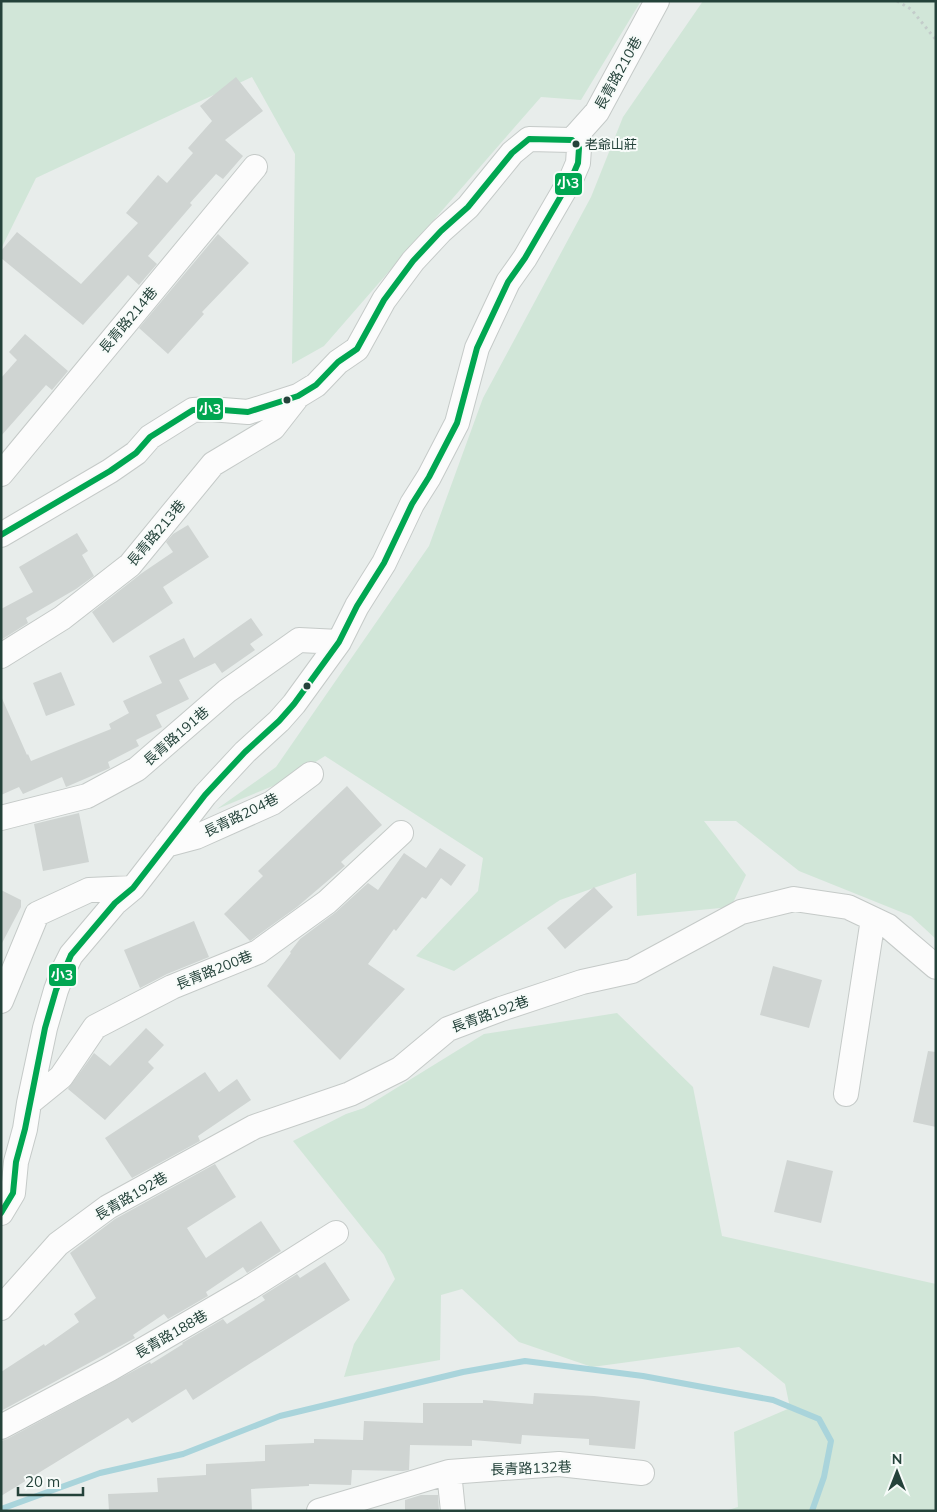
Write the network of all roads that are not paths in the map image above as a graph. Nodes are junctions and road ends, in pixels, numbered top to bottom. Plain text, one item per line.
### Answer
1 (657, 1) edge
2 (572, 140) junction
3 (255, 167) dead end
4 (298, 396) junction
5 (1, 474) edge
6 (1, 535) edge
7 (339, 642) junction
8 (1, 656) edge
9 (311, 774) dead end
10 (1, 818) edge
11 (401, 833) dead end
12 (166, 845) junction
13 (133, 888) junction
14 (873, 919) junction
15 (936, 967) edge
16 (1, 1001) edge
17 (846, 1094) dead end
18 (29, 1103) junction
19 (9, 1170) edge
20 (1, 1213) edge
21 (336, 1233) dead end
22 (1, 1308) edge
23 (1, 1427) edge
24 (449, 1472) junction
25 (642, 1473) dead end
26 (323, 1510) edge
27 (453, 1511) edge

1 - 2 street, 長青路210巷
2 - 4 street
2 - 7 street
3 - 5 street, 長青路214巷
4 - 6 street
4 - 8 street, 長青路213巷
7 - 10 street, 長青路191巷
7 - 12 street
9 - 12 street, 長青路204巷
11 - 18 street, 長青路200巷
12 - 13 street
13 - 16 street
13 - 18 street
14 - 15 street, 長青路192巷
14 - 17 street
14 - 22 street, 長青路192巷
18 - 19 street
19 - 20 street
21 - 23 street, 長青路188巷
24 - 25 street, 長青路132巷
24 - 26 street, 長青路132巷
24 - 27 street

